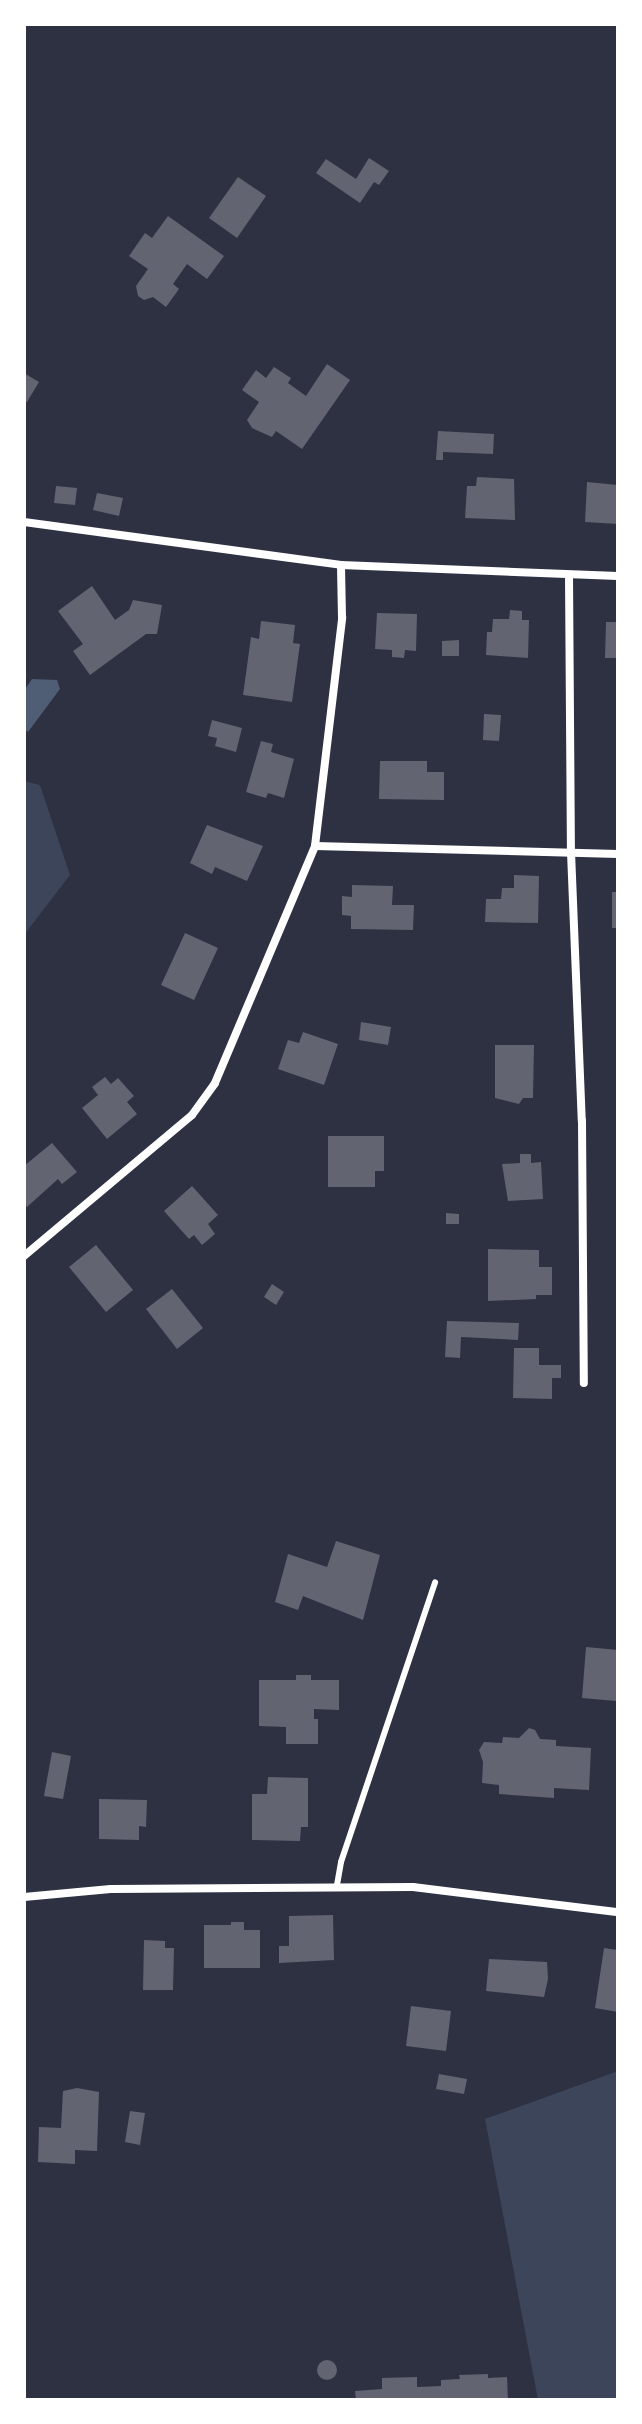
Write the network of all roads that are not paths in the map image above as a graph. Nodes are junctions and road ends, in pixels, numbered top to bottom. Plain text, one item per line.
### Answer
1 (24, 522) edge
2 (341, 565) junction
3 (569, 575) junction
4 (618, 576) edge
5 (315, 846) junction
6 (571, 852) junction
7 (618, 854) edge
8 (24, 1256) edge
9 (584, 1383) dead end
10 (435, 1582) dead end
11 (337, 1885) junction
12 (24, 1897) edge
13 (618, 1912) edge

1 - 2 street
2 - 3 street
2 - 5 street
3 - 4 street
3 - 6 street
5 - 6 street
5 - 8 street
6 - 7 street
6 - 9 street
10 - 11 lane
11 - 12 street
11 - 13 street

